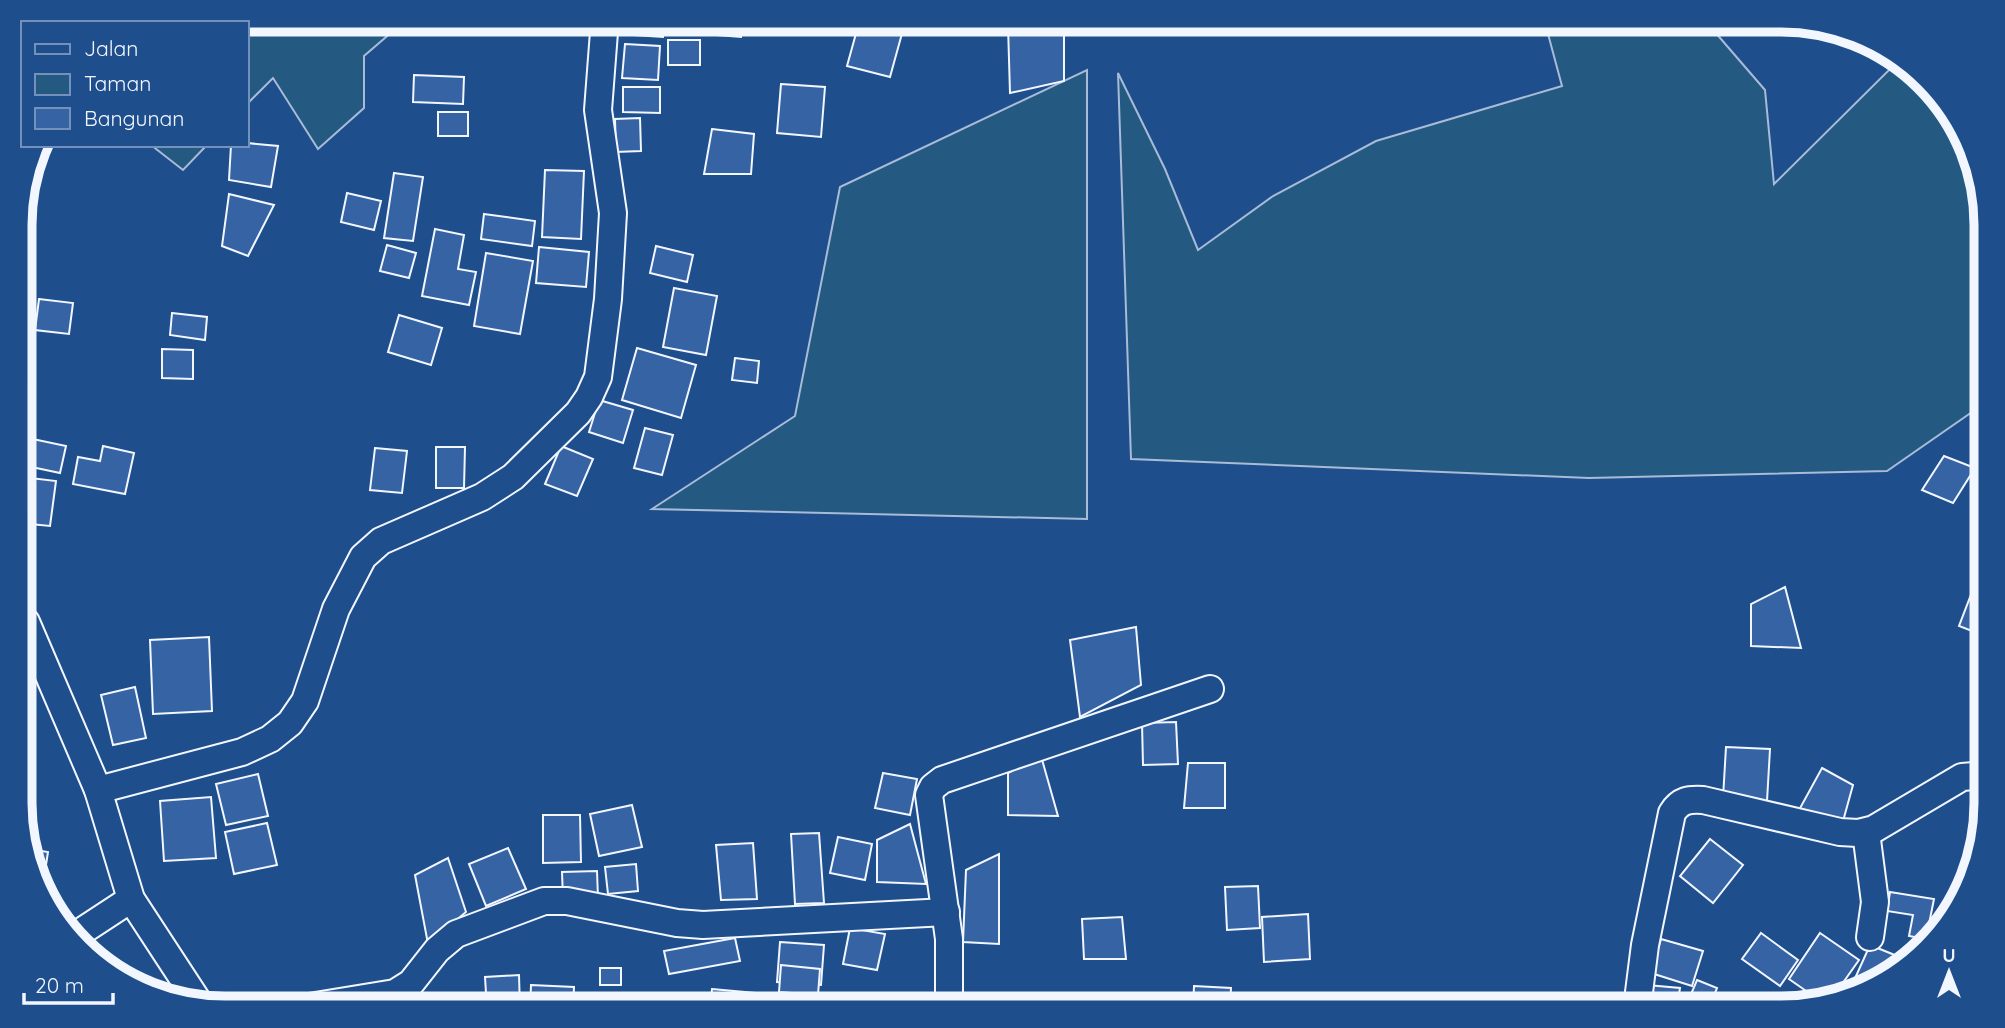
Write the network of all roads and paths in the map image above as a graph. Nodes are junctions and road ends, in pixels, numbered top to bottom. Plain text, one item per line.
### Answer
1 (605, 32) edge
2 (31, 634) edge
3 (1210, 689) dead end
4 (1974, 776) edge
5 (98, 790) junction
6 (1866, 832) junction
7 (131, 899) junction
8 (946, 912) junction
9 (80, 932) edge
10 (1870, 937) dead end
11 (193, 994) edge
12 (377, 996) edge
13 (950, 996) edge
14 (1639, 996) edge

1 - 5 street
2 - 5 street
3 - 8 street
4 - 6 street
5 - 7 street
6 - 10 street
6 - 14 street
7 - 9 street
7 - 11 street
8 - 12 street
8 - 13 street

